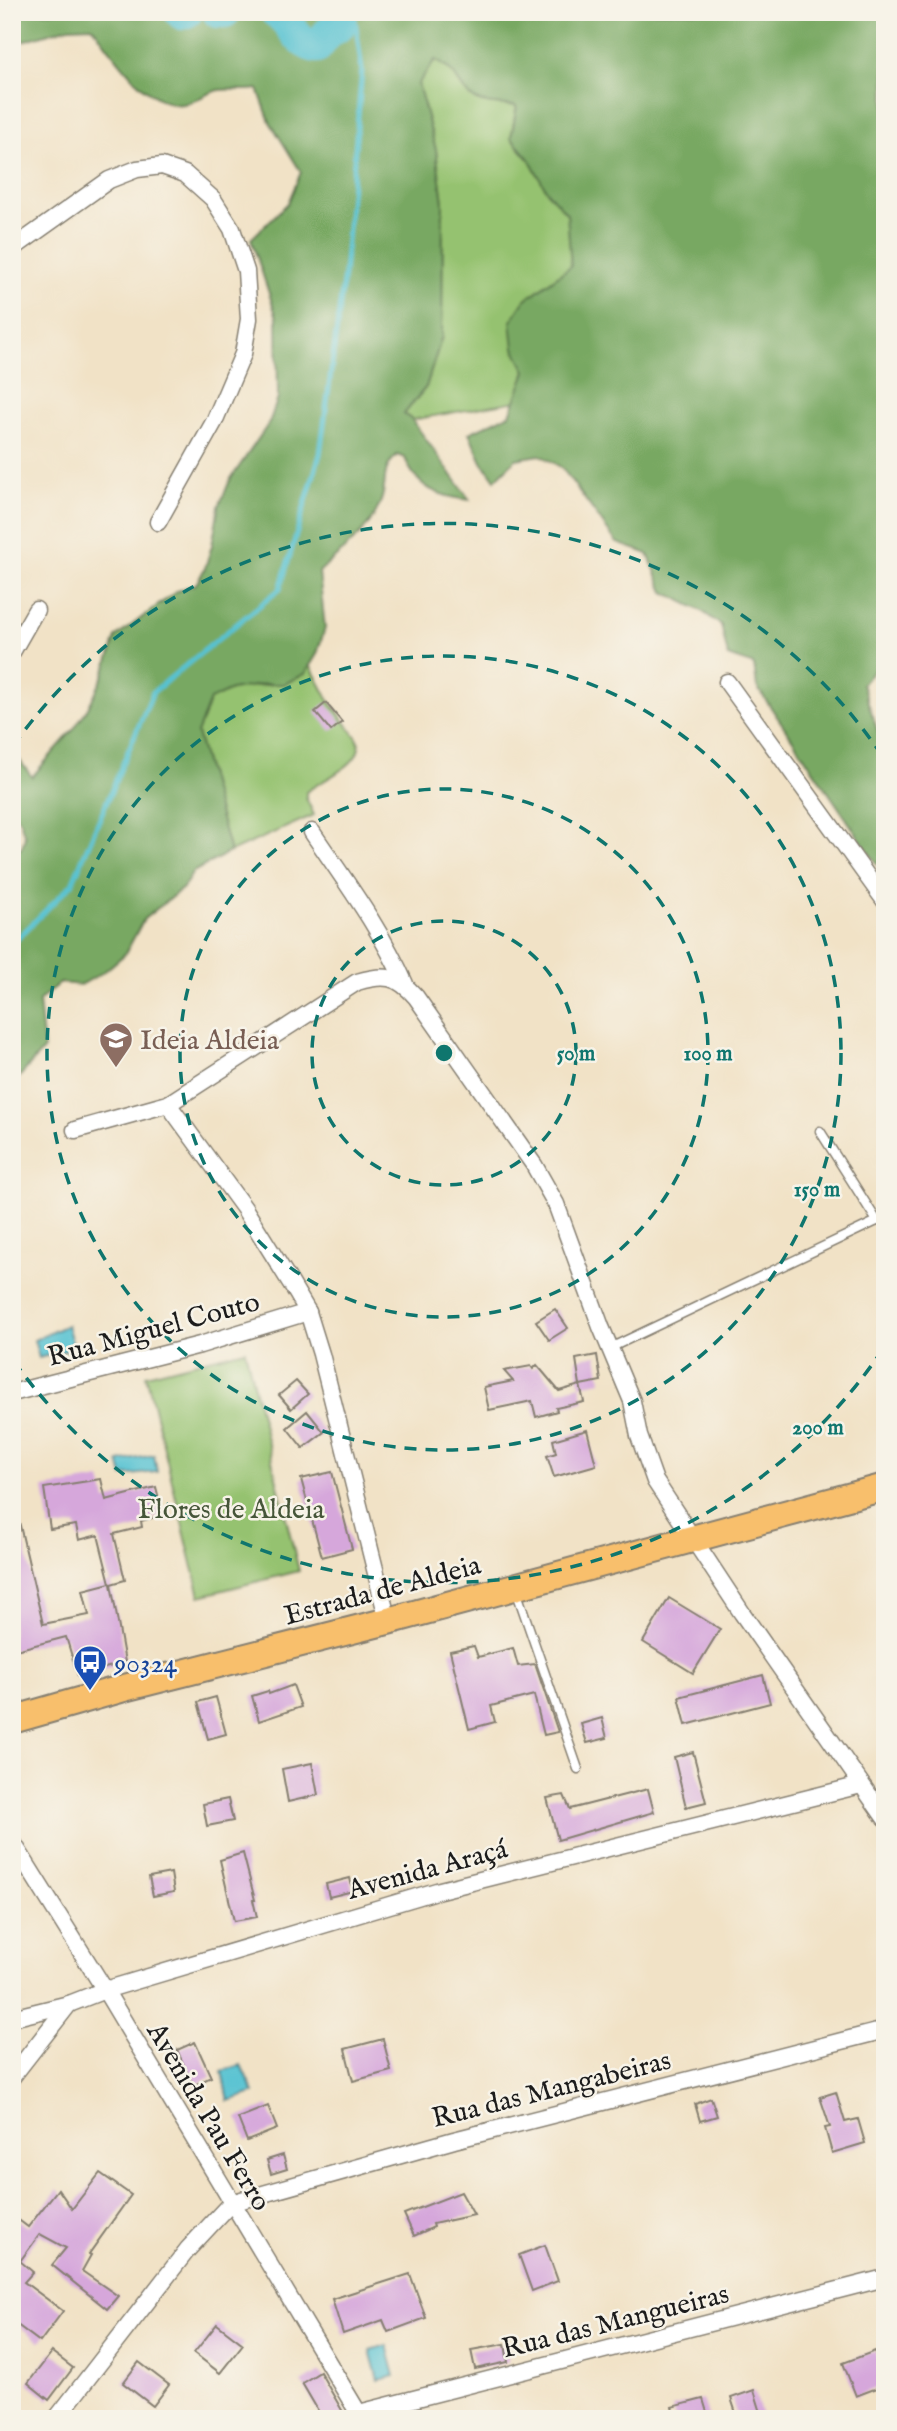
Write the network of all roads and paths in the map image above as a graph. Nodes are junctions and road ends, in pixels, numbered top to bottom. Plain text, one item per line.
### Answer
1 (12, 249) edge
2 (158, 522) dead end
3 (36, 610) dead end
4 (12, 652) edge
5 (727, 682) dead end
6 (312, 832) dead end
7 (885, 901) edge
8 (405, 985) junction
9 (168, 1104) junction
10 (75, 1130) dead end
11 (820, 1131) dead end
12 (881, 1221) edge
13 (308, 1312) junction
14 (610, 1348) junction
15 (12, 1393) edge
16 (885, 1486) edge
17 (692, 1540) junction
18 (515, 1586) junction
19 (388, 1621) junction
20 (12, 1720) edge
21 (578, 1769) dead end
22 (861, 1785) junction
23 (885, 1818) edge
24 (12, 1841) edge
25 (105, 1990) junction
26 (69, 2004) junction
27 (12, 2018) edge
28 (885, 2030) edge
29 (12, 2077) edge
30 (231, 2203) junction
31 (885, 2278) edge
32 (360, 2416) edge
33 (56, 2419) edge

1 - 2 street
3 - 4 street
5 - 7 street
6 - 8 street
8 - 9 street
8 - 14 street
9 - 10 street
9 - 13 street
11 - 12 lane
12 - 14 lane
13 - 15 street, Rua Miguel Couto
13 - 19 street
14 - 17 street
16 - 17 main road, Estrada de Aldeia
17 - 18 main road, Estrada de Aldeia
17 - 22 street
18 - 19 main road, Estrada de Aldeia
18 - 21 lane
19 - 20 main road, Estrada de Aldeia
22 - 23 street
22 - 25 street, Avenida Araçá
24 - 25 street, Avenida Pau Ferro
25 - 26 street, Avenida Araçá
25 - 30 street, Avenida Pau Ferro
26 - 27 street, Avenida Araçá
26 - 29 street
28 - 30 street, Rua das Mangabeiras
30 - 32 street, Avenida Pau Ferro
30 - 33 street
31 - 32 street, Rua das Mangueiras

